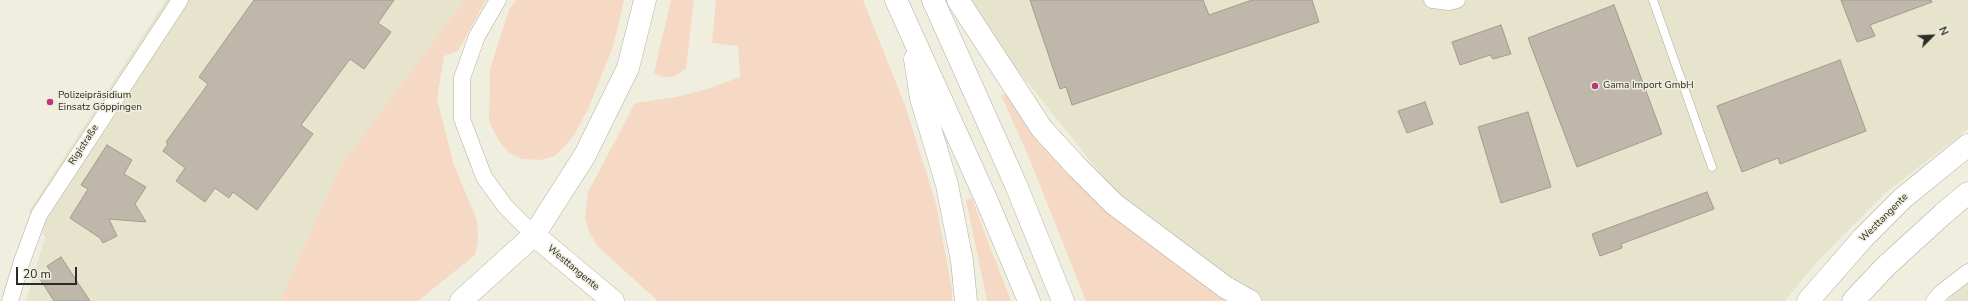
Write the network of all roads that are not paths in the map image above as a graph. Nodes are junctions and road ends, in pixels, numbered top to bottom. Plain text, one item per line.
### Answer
1 (180, 0) edge
2 (498, 0) edge
3 (645, 0) edge
4 (896, 0) edge
5 (933, 0) edge
6 (958, 0) edge
7 (1432, 0) edge
8 (1457, 0) edge
9 (1653, 0) edge
10 (911, 33) junction
11 (1968, 145) edge
12 (1712, 167) dead end
13 (1968, 193) edge
14 (534, 235) junction
15 (1968, 272) edge
16 (10, 301) edge
17 (461, 301) edge
18 (612, 301) edge
19 (966, 301) edge
20 (1029, 301) edge
21 (1063, 301) edge
22 (1250, 301) edge
23 (1808, 301) edge
24 (1853, 301) edge
25 (1934, 301) edge

1 - 16 street, Rigistraße
2 - 14 street
3 - 14 main road
4 - 10 main road
5 - 21 main road
6 - 22 main road
7 - 8 street
9 - 12 lane
10 - 19 main road
10 - 20 main road
11 - 23 main road, Westtangente
13 - 24 main road
14 - 17 main road
14 - 18 main road, Westtangente
15 - 25 street

